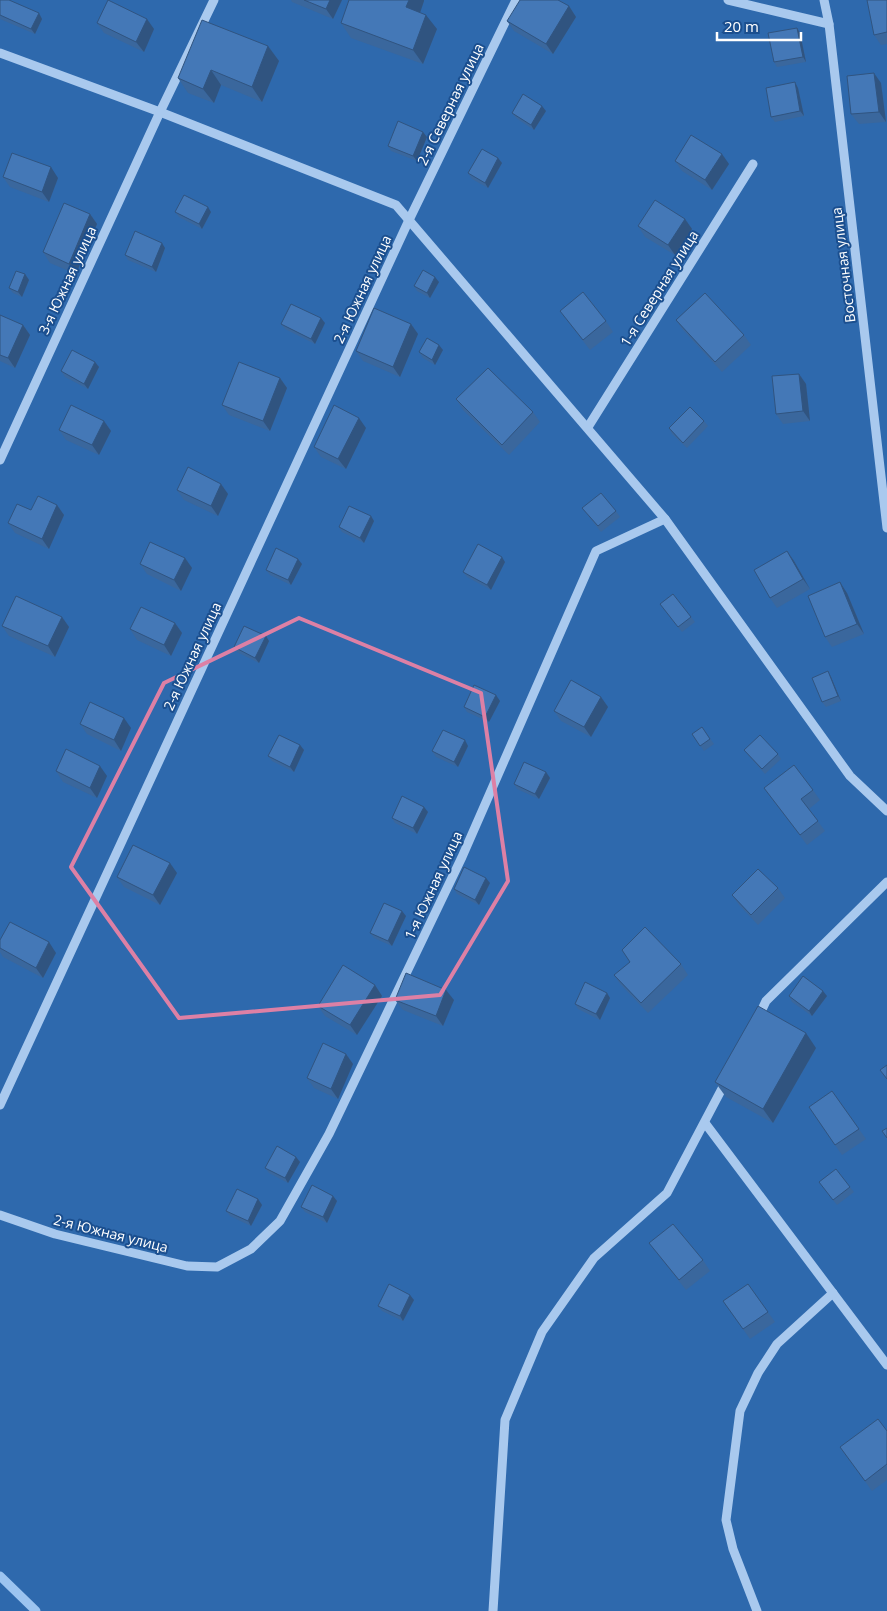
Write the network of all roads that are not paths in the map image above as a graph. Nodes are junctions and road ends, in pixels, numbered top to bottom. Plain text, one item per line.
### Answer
1 (214, 0) edge
2 (516, 0) edge
3 (728, 0) edge
4 (824, 0) edge
5 (829, 24) junction
6 (0, 53) edge
7 (160, 112) junction
8 (753, 164) dead end
9 (410, 220) junction
10 (588, 427) junction
11 (0, 460) edge
12 (666, 519) junction
13 (887, 528) edge
14 (887, 811) edge
15 (887, 882) edge
16 (753, 1028) edge
17 (731, 1071) edge
18 (0, 1105) edge
19 (705, 1123) junction
20 (0, 1215) edge
21 (217, 1267) joint
22 (833, 1293) junction
23 (887, 1365) edge
24 (493, 1611) edge
25 (757, 1611) edge

1 - 7 street, 3-я Южная улица
2 - 9 street, 2-я Северная улица
3 - 5 street
4 - 5 street, Восточная улица
5 - 13 street, Восточная улица
6 - 7 street
7 - 9 street
7 - 11 street, 3-я Южная улица
8 - 10 street, 1-я Северная улица
9 - 10 street
9 - 18 street, 2-я Южная улица
10 - 12 street
12 - 14 street
12 - 21 street, 1-я Южная улица
15 - 16 street
17 - 19 street
19 - 22 street
19 - 24 street
20 - 21 street, 2-я Южная улица
22 - 23 street
22 - 25 street

